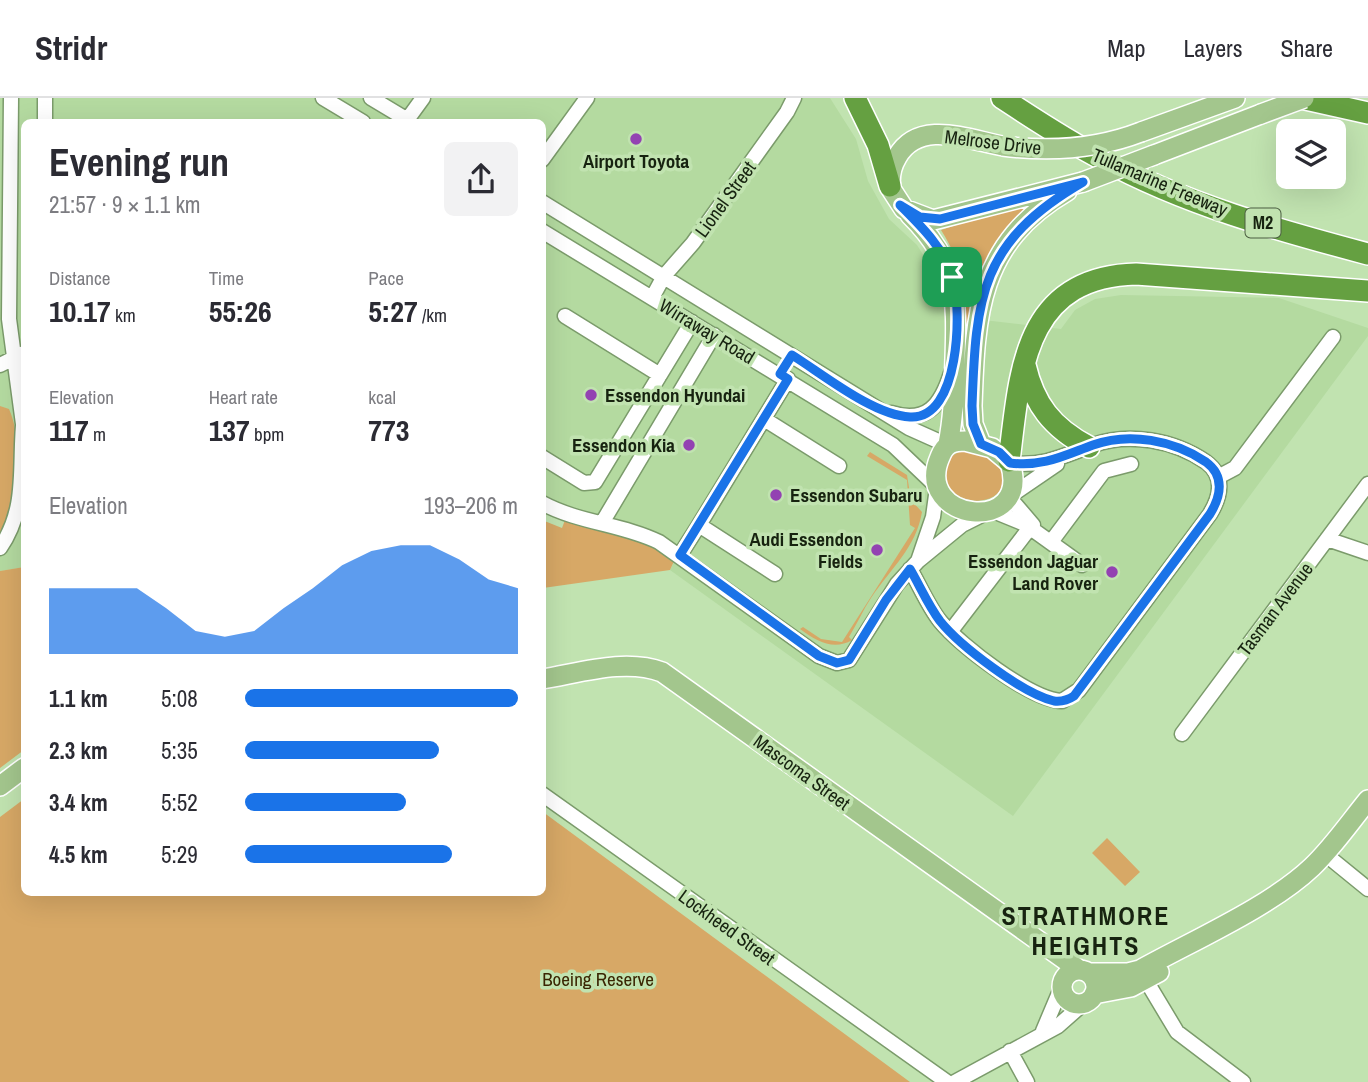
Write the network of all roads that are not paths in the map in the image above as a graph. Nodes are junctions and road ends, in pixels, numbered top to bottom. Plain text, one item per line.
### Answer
1 (11, 98) edge
2 (45, 98) edge
3 (323, 98) edge
4 (371, 98) edge
5 (422, 98) edge
6 (587, 98) edge
7 (794, 98) edge
8 (855, 98) edge
9 (1002, 98) edge
10 (1235, 98) edge
11 (1302, 98) edge
12 (1368, 113) edge
13 (45, 119) edge
14 (358, 119) edge
15 (406, 119) edge
16 (410, 119) edge
17 (546, 154) edge
18 (1083, 182) junction
19 (10, 194) junction
20 (895, 195) junction
21 (21, 203) edge
22 (546, 204) edge
23 (5, 225) edge
24 (546, 233) edge
25 (1368, 254) edge
26 (9, 258) junction
27 (21, 258) edge
28 (664, 276) junction
29 (1368, 291) edge
30 (652, 298) junction
31 (565, 316) dead end
32 (692, 322) junction
33 (714, 335) junction
34 (1332, 337) dead end
35 (792, 355) junction
36 (1024, 356) junction
37 (12, 359) edge
38 (955, 359) junction
39 (660, 375) junction
40 (784, 377) junction
41 (21, 405) edge
42 (880, 410) junction
43 (764, 419) junction
44 (947, 444) junction
45 (981, 444) junction
46 (1089, 447) junction
47 (1066, 457) junction
48 (546, 459) edge
49 (1010, 462) junction
50 (1131, 464) dead end
51 (839, 466) dead end
52 (1218, 477) junction
53 (21, 482) edge
54 (1368, 484) edge
55 (936, 487) junction
56 (1009, 496) junction
57 (546, 505) edge
58 (990, 512) junction
59 (603, 523) junction
60 (699, 525) junction
61 (1031, 526) junction
62 (1047, 539) junction
63 (1327, 539) junction
64 (0, 548) edge
65 (1368, 553) edge
66 (680, 555) junction
67 (914, 565) junction
68 (1082, 565) dead end
69 (775, 574) dead end
70 (950, 632) junction
71 (546, 678) edge
72 (1182, 734) dead end
73 (21, 770) edge
74 (0, 786) edge
75 (546, 796) edge
76 (1368, 800) edge
77 (1325, 854) junction
78 (1368, 889) edge
79 (1143, 975) junction
80 (1073, 977) junction
81 (1089, 998) junction
82 (1043, 1031) junction
83 (1010, 1051) junction
84 (912, 1060) junction
85 (930, 1082) edge
86 (947, 1082) edge
87 (955, 1082) edge
88 (1027, 1082) edge
89 (1243, 1082) edge

1 - 19 street
2 - 13 street
3 - 14 street
4 - 15 street
5 - 16 street
6 - 17 street
7 - 28 street, Lionel Street
8 - 20 highway
9 - 25 highway, Tullamarine Freeway / M2
10 - 20 main road, Melrose Drive, bridge
11 - 12 highway
11 - 18 main road, bridge
18 - 20 main road
18 - 45 main road
19 - 21 street
19 - 23 street
20 - 38 main road
22 - 28 street, Wirraway Road
23 - 26 street
24 - 30 street, Wirraway Road
26 - 27 street
26 - 37 street
28 - 30 street, Lionel Street
28 - 35 street, Wirraway Road
29 - 36 highway
30 - 32 street, Wirraway Road
31 - 39 street
32 - 33 street, Wirraway Road
32 - 39 street
33 - 40 street, Wirraway Road
33 - 59 street
34 - 52 street
35 - 40 street
35 - 42 street, Wirraway Road
36 - 46 highway
36 - 49 highway
37 - 41 street
38 - 42 street, Wirraway Road
38 - 44 main road
39 - 48 street
40 - 43 street
40 - 55 street, Wirraway Road
42 - 44 street, Wirraway Road
43 - 51 street
43 - 60 street
44 - 45 main road
44 - 55 main road
45 - 49 main road
46 - 47 street
46 - 52 street
47 - 49 street
47 - 56 street
49 - 56 main road
50 - 62 street
52 - 70 street
53 - 64 street
54 - 63 street, Tasman Avenue
55 - 58 main road
55 - 67 street
56 - 58 main road
56 - 61 street
57 - 59 street
58 - 61 street
58 - 67 street
59 - 66 street
60 - 66 street
60 - 69 street
61 - 62 street
61 - 70 street
62 - 68 street
63 - 65 street
63 - 72 street, Tasman Avenue
66 - 67 street
67 - 70 street
71 - 80 main road, Mascoma Street
73 - 74 main road
75 - 84 street, Lockheed Street
76 - 77 main road
77 - 78 street
77 - 79 main road
79 - 80 main road
79 - 81 main road
79 - 89 street
80 - 81 main road
80 - 81 main road
80 - 82 street
81 - 82 street
82 - 83 street
83 - 87 street
83 - 88 street
84 - 85 street, Lockheed Street
84 - 86 street, Lockheed Street

